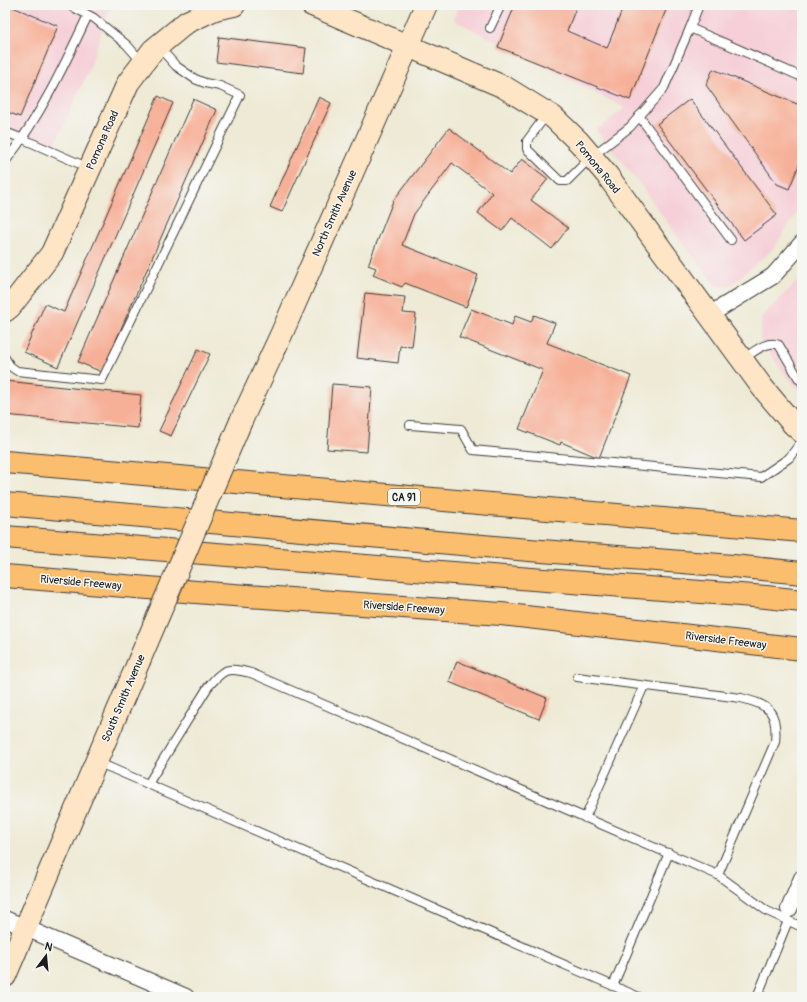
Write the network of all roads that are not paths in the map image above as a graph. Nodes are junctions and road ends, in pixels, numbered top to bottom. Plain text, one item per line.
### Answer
1 (69, 5) edge
2 (234, 5) edge
3 (312, 5) edge
4 (426, 5) edge
5 (501, 5) edge
6 (699, 5) edge
7 (88, 15) junction
8 (490, 28) dead end
9 (690, 28) junction
10 (158, 46) junction
11 (408, 47) junction
12 (143, 63) junction
13 (802, 77) edge
14 (548, 114) junction
15 (639, 116) junction
16 (5, 132) edge
17 (23, 139) junction
18 (591, 157) junction
19 (5, 162) edge
20 (89, 168) junction
21 (731, 240) dead end
22 (802, 243) edge
23 (5, 311) edge
24 (710, 315) junction
25 (5, 358) edge
26 (742, 359) junction
27 (802, 382) edge
28 (240, 421) joint
29 (410, 425) dead end
30 (802, 432) edge
31 (802, 440) edge
32 (5, 462) edge
33 (5, 504) edge
34 (802, 531) edge
35 (5, 537) edge
36 (802, 573) edge
37 (5, 576) edge
38 (802, 601) edge
39 (802, 649) edge
40 (577, 677) dead end
41 (644, 686) junction
42 (95, 762) junction
43 (148, 784) junction
44 (585, 818) junction
45 (669, 854) junction
46 (718, 875) junction
47 (802, 878) edge
48 (787, 916) junction
49 (5, 919) edge
50 (802, 927) edge
51 (25, 928) junction
52 (5, 976) edge
53 (613, 986) junction
54 (186, 997) edge
55 (639, 997) edge
56 (757, 997) edge

1 - 7 lane
2 - 10 main road, Pomona Road
3 - 11 main road, Pomona Road
4 - 11 main road, North Smith Avenue
5 - 8 lane
6 - 9 lane
7 - 12 lane
7 - 17 lane
9 - 13 lane
9 - 15 lane
10 - 12 main road, Pomona Road
10 - 25 lane
11 - 14 main road, Pomona Road
11 - 28 main road, North Smith Avenue
12 - 20 main road, Pomona Road
14 - 18 main road, Pomona Road
14 - 18 lane
15 - 18 lane
15 - 21 lane
16 - 17 lane
17 - 19 lane
17 - 20 lane
18 - 24 main road, Pomona Road
20 - 23 main road, Pomona Road
22 - 24 street
24 - 26 main road, Pomona Road
26 - 27 lane
26 - 30 main road, Pomona Road
28 - 42 main road, South Smith Avenue, bridge
29 - 31 lane
32 - 34 highway, CA 91
33 - 36 highway
35 - 38 highway
37 - 39 highway, Riverside Freeway
40 - 41 lane
41 - 44 lane
41 - 46 lane
42 - 43 lane
42 - 51 main road, South Smith Avenue
43 - 44 lane
43 - 53 lane
44 - 45 lane
45 - 46 lane
45 - 53 lane
46 - 48 lane
47 - 48 street
48 - 50 lane
48 - 56 lane
49 - 51 street
51 - 52 main road, South Smith Avenue
51 - 54 street
53 - 55 lane

